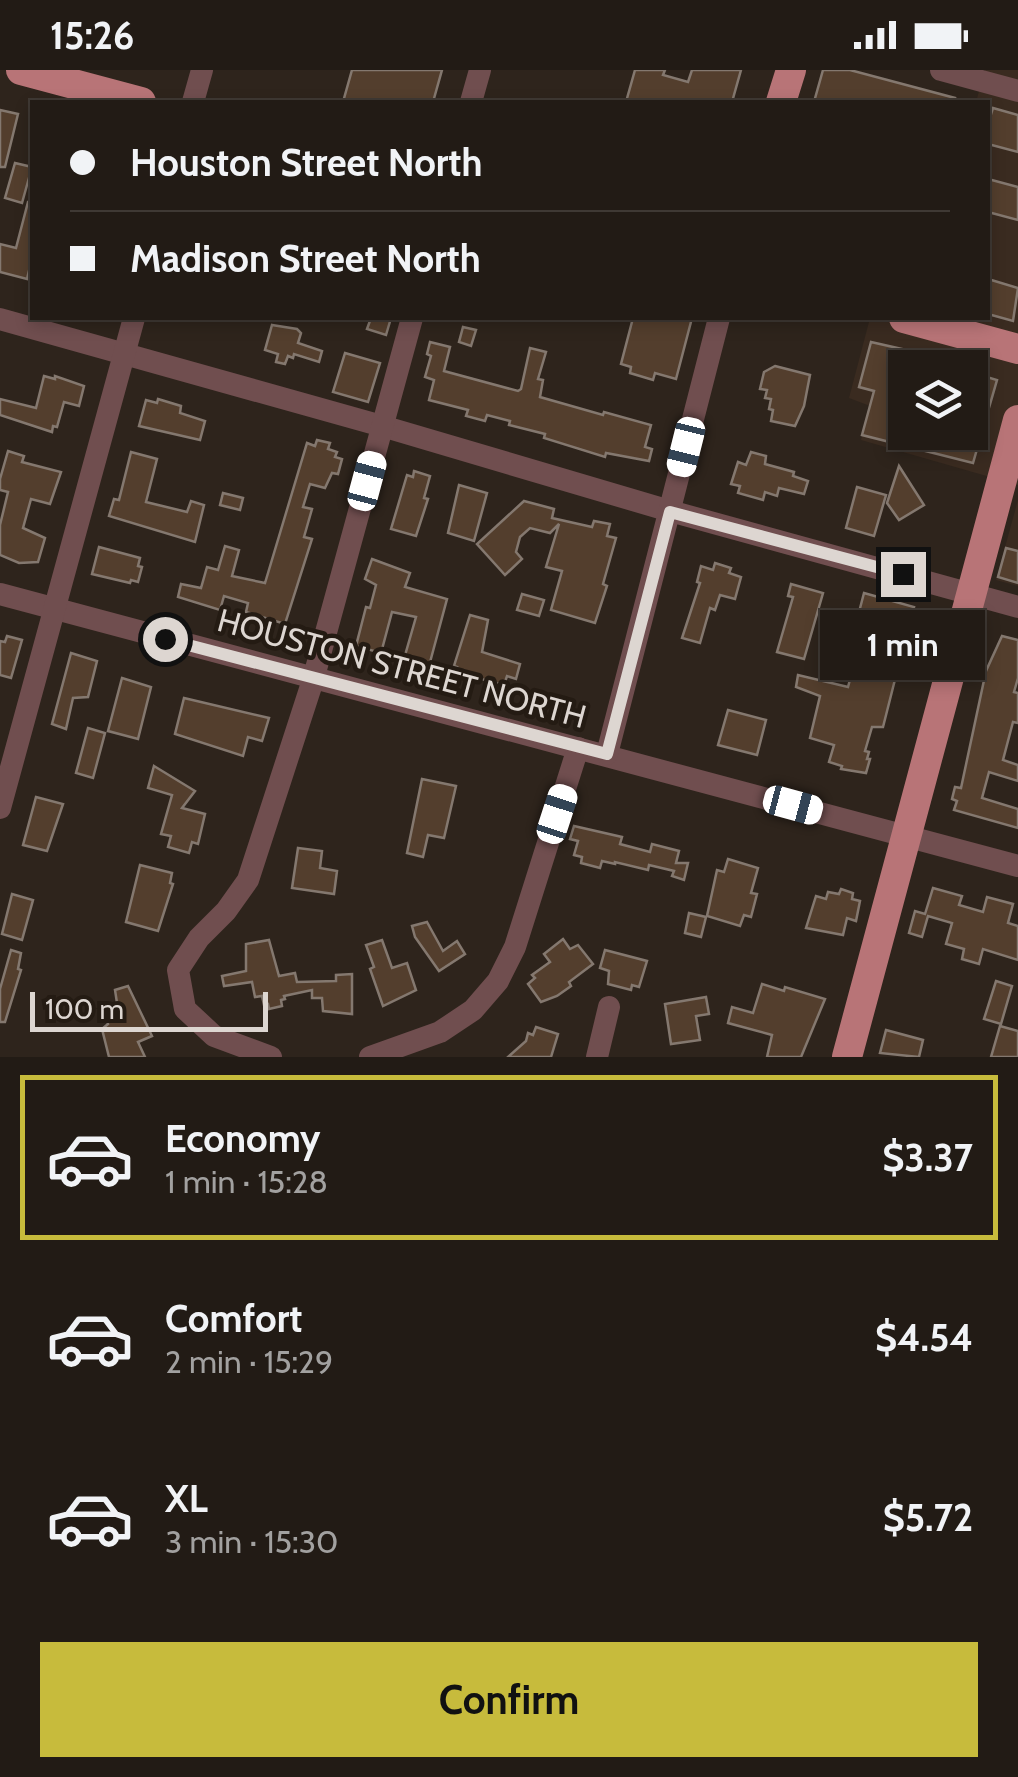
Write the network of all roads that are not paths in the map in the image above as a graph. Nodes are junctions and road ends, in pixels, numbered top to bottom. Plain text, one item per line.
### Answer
1 (22, 70) edge
2 (202, 70) edge
3 (480, 70) edge
4 (791, 70) edge
5 (941, 70) edge
6 (1018, 91) edge
7 (133, 100) edge
8 (194, 100) edge
9 (472, 100) edge
10 (781, 100) edge
11 (0, 319) edge
12 (133, 320) edge
13 (411, 320) edge
14 (719, 320) edge
15 (911, 320) edge
16 (1018, 349) edge
17 (124, 355) junction
18 (1018, 420) edge
19 (382, 426) junction
20 (670, 512) junction
21 (972, 592) junction
22 (0, 594) edge
23 (1018, 607) edge
24 (54, 609) junction
25 (313, 680) junction
26 (578, 748) junction
27 (607, 754) junction
28 (0, 808) edge
29 (904, 835) junction
30 (1018, 866) edge
31 (609, 1007) dead end
32 (271, 1057) edge
33 (370, 1057) edge
34 (598, 1057) edge
35 (847, 1057) edge

1 - 7 main road
2 - 8 street
3 - 9 street
4 - 10 main road
5 - 6 street
11 - 17 street
12 - 17 street
13 - 19 street
14 - 20 street
15 - 16 main road
17 - 19 street
17 - 24 street
18 - 21 main road
19 - 20 street
19 - 25 street
20 - 21 street
20 - 27 street
21 - 23 street
21 - 29 main road
22 - 24 street, HOUSTON STREET NORTH
24 - 25 street, HOUSTON STREET NORTH
24 - 28 street
25 - 26 street, HOUSTON STREET NORTH
25 - 32 street
26 - 27 street, HOUSTON STREET NORTH
26 - 33 street
27 - 29 street, HOUSTON STREET NORTH
29 - 30 street, HOUSTON STREET NORTH
29 - 35 main road
31 - 34 street

